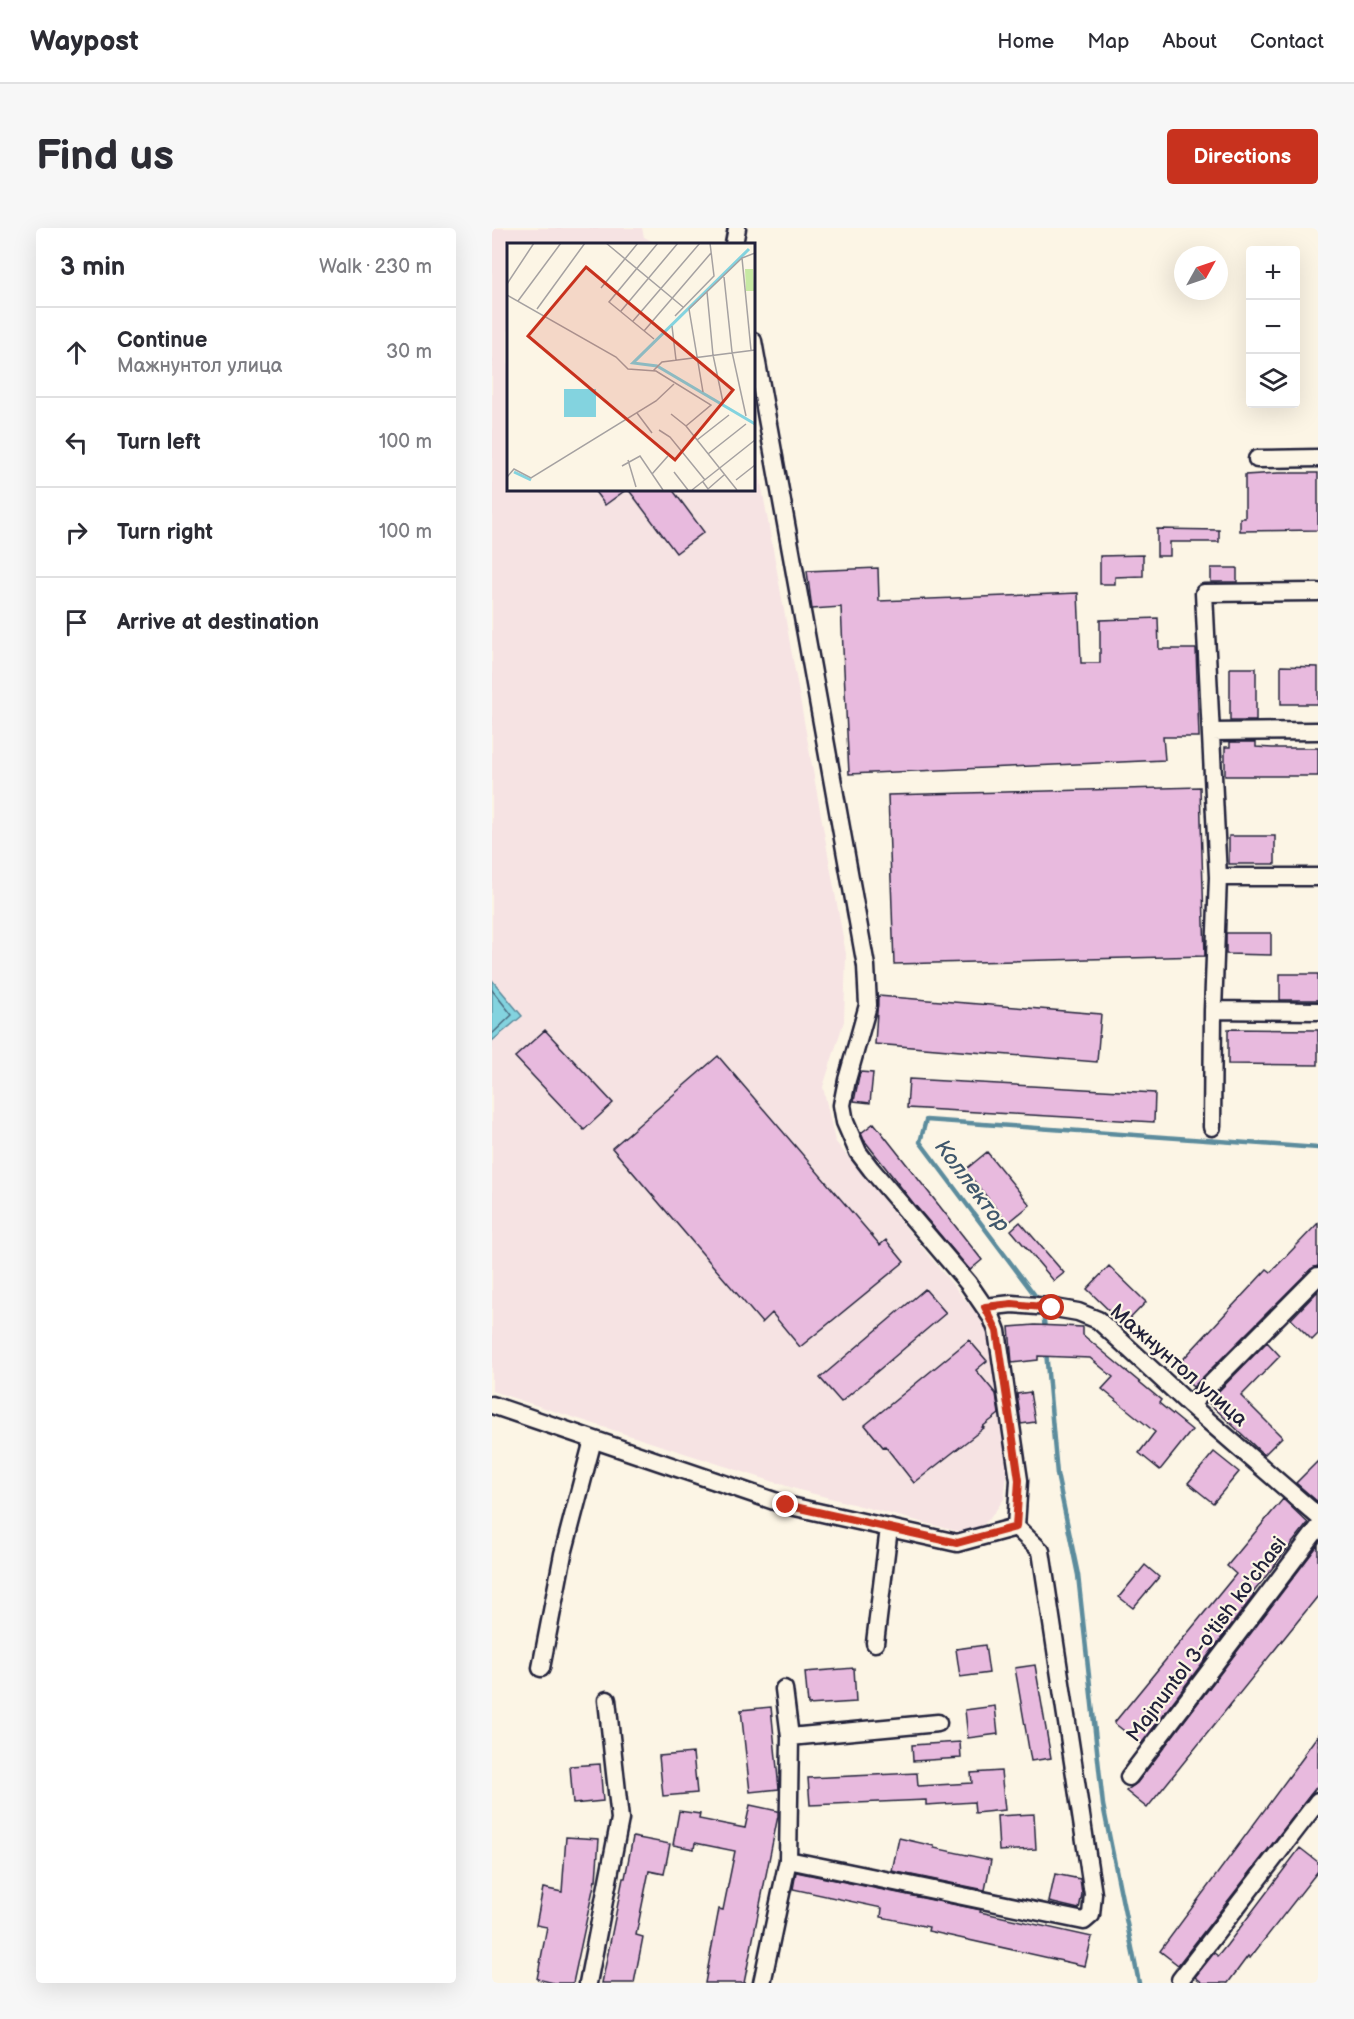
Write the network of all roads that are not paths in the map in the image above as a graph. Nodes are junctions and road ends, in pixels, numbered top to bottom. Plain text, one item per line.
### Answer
1 (737, 228) edge
2 (735, 243) edge
3 (754, 347) edge
4 (1318, 458) edge
5 (1257, 459) dead end
6 (1318, 592) edge
7 (1318, 731) edge
8 (1211, 732) junction
9 (1218, 877) junction
10 (1318, 877) edge
11 (1213, 1010) junction
12 (1318, 1011) edge
13 (1212, 1127) dead end
14 (1318, 1276) edge
15 (985, 1307) junction
16 (492, 1405) edge
17 (1190, 1405) junction
18 (593, 1440) junction
19 (1318, 1516) edge
20 (1016, 1527) junction
21 (1318, 1527) edge
22 (889, 1528) junction
23 (875, 1643) dead end
24 (542, 1668) dead end
25 (784, 1689) dead end
26 (607, 1700) dead end
27 (938, 1723) dead end
28 (790, 1737) junction
29 (1129, 1777) dead end
30 (1318, 1801) edge
31 (788, 1860) junction
32 (1180, 1980) dead end
33 (588, 1983) edge
34 (762, 1983) edge

1 - 2 street
3 - 15 street
4 - 5 street
6 - 8 street
7 - 8 street
8 - 9 street
9 - 10 street
9 - 11 street
11 - 12 street
11 - 13 street
14 - 17 street
15 - 17 street, Мажнунтол улица
15 - 20 street
16 - 18 street
17 - 19 street, Мажнунтол улица
18 - 22 street
18 - 24 street
20 - 22 street
20 - 31 street
21 - 29 street, Majnuntol 3-o'tish ko'chasi
22 - 23 street
25 - 28 street
26 - 33 street
27 - 28 street
28 - 31 street
30 - 32 street
31 - 34 street

